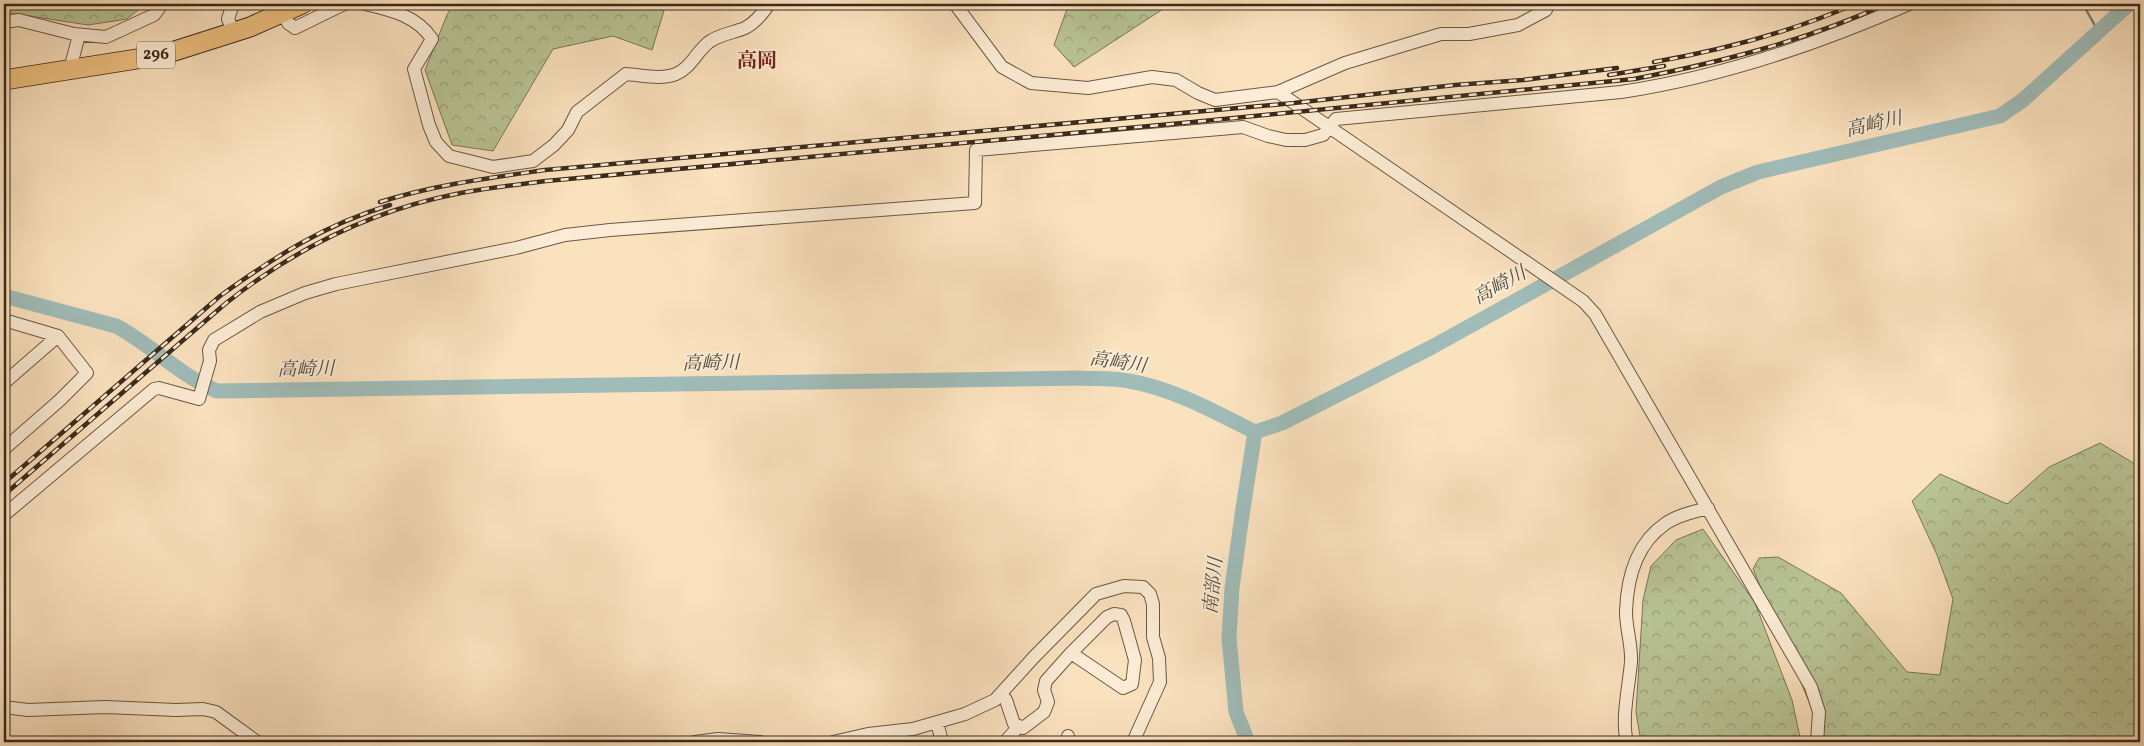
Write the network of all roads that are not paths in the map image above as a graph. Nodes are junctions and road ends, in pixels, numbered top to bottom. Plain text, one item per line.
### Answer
1 (162, 4) edge
2 (233, 4) edge
3 (302, 4) edge
4 (344, 4) edge
5 (365, 4) edge
6 (769, 4) edge
7 (954, 4) edge
8 (1543, 4) edge
9 (1909, 4) edge
10 (281, 8) edge
11 (4, 22) edge
12 (234, 33) junction
13 (79, 35) junction
14 (70, 69) junction
15 (4, 80) edge
16 (1278, 92) junction
17 (1328, 126) junction
18 (4, 320) edge
19 (58, 336) junction
20 (4, 382) edge
21 (4, 450) edge
22 (1708, 508) junction
23 (4, 515) edge
24 (1071, 653) junction
25 (1001, 694) junction
26 (4, 707) edge
27 (937, 722) junction
28 (1019, 726) junction
29 (258, 742) edge
30 (695, 742) edge
31 (760, 742) edge
32 (833, 742) edge
33 (942, 742) edge
34 (1005, 742) edge
35 (1133, 742) edge
36 (1627, 742) edge
37 (1818, 742) edge

1 - 13 street
2 - 12 street
3 - 10 highway, 296
4 - 10 street
5 - 6 street
7 - 16 street
8 - 16 street
9 - 17 street
10 - 12 highway, 296
11 - 13 street
12 - 14 highway, 296
13 - 14 street
14 - 15 highway, 296
16 - 17 street
17 - 22 street
17 - 23 street
18 - 19 street
19 - 20 street
19 - 21 street
22 - 36 street
22 - 37 street
24 - 24 street
24 - 28 street
25 - 27 street
25 - 28 street
25 - 35 street
26 - 29 street
27 - 32 street
27 - 33 street
28 - 34 street
30 - 31 street

